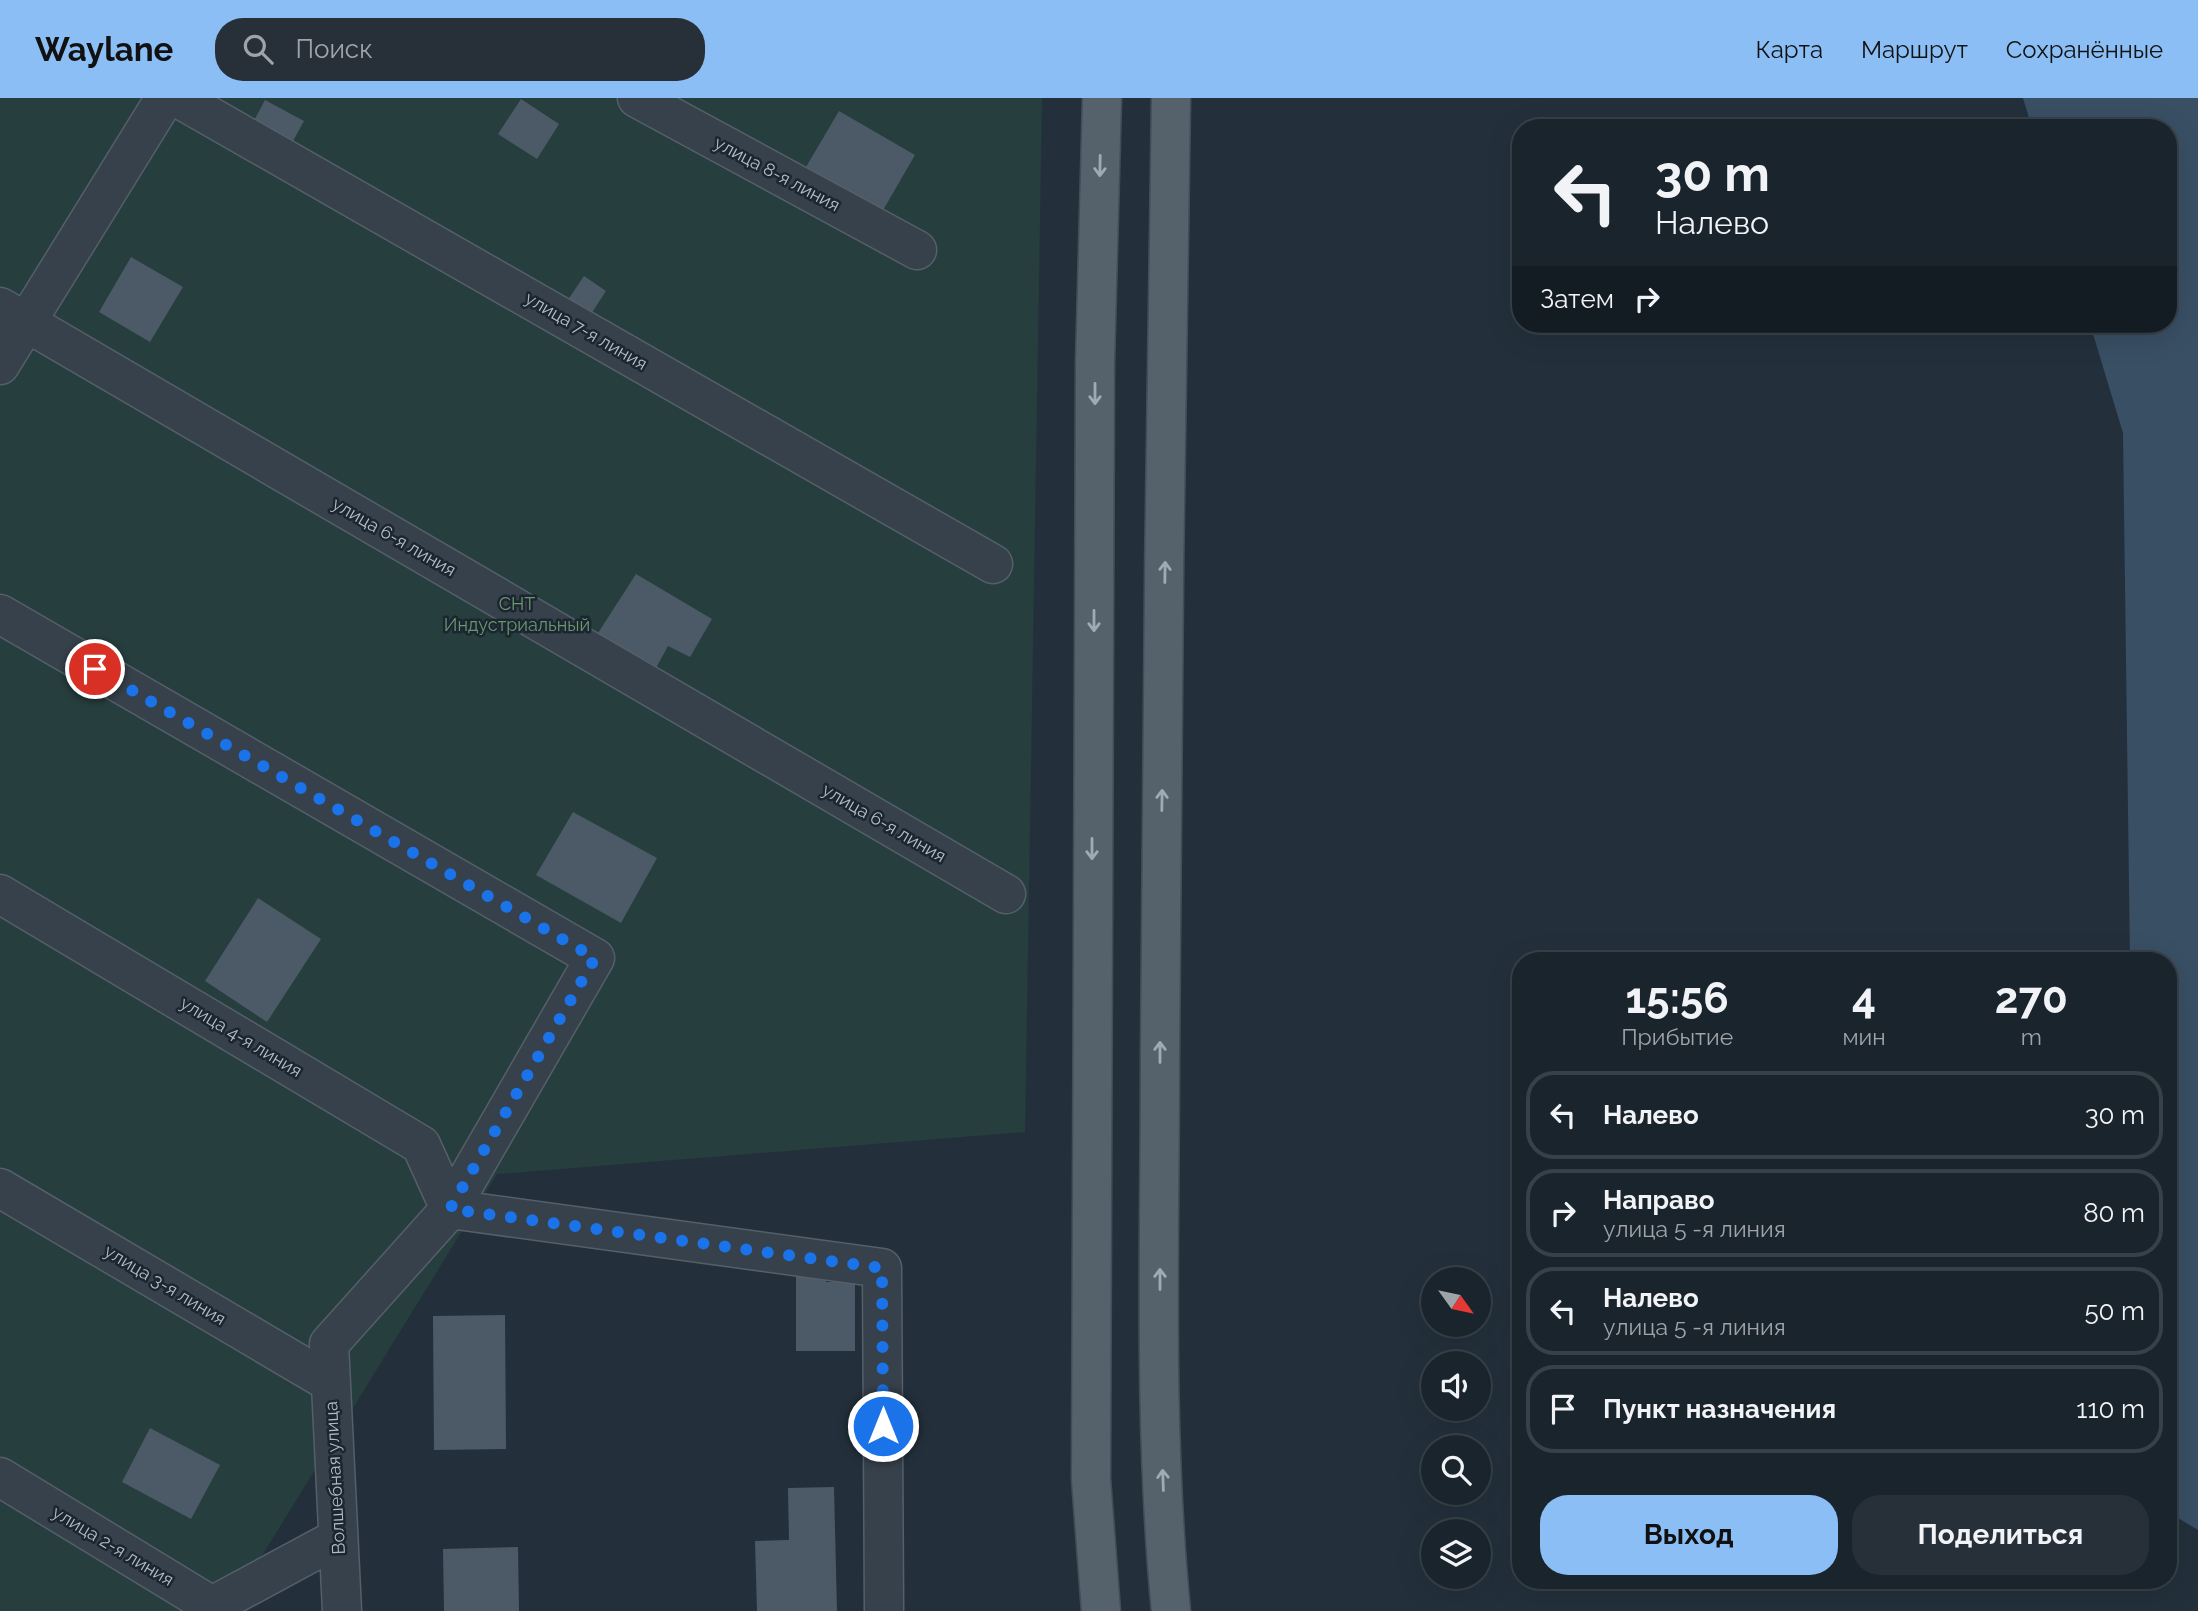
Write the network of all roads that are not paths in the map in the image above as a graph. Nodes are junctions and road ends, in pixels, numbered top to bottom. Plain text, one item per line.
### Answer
1 (165, 98) edge
2 (178, 98) edge
3 (637, 98) edge
4 (1102, 98) edge
5 (1171, 98) edge
6 (917, 250) dead end
7 (13, 314) edge
8 (0, 365) edge
9 (993, 564) dead end
10 (0, 614) edge
11 (0, 894) edge
12 (1006, 894) dead end
13 (0, 1188) edge
14 (450, 1209) junction
15 (331, 1382) junction
16 (0, 1477) edge
17 (338, 1538) junction
18 (342, 1611) edge
19 (884, 1611) edge
20 (1101, 1611) edge
21 (1171, 1611) edge

1 - 7 street
2 - 9 street, улица 7-я линия
3 - 6 street, улица 8-я линия
4 -> 20 main road
21 -> 5 main road
7 - 8 street
7 - 12 street, улица 6-я линия
10 - 14 street
11 - 14 street, улица 4-я линия
13 - 15 street, улица 3-я линия
14 - 15 street, Волшебная улица
14 - 19 street
15 - 17 street, Волшебная улица
16 - 17 street, улица 2-я линия
17 - 18 street, Волшебная улица

